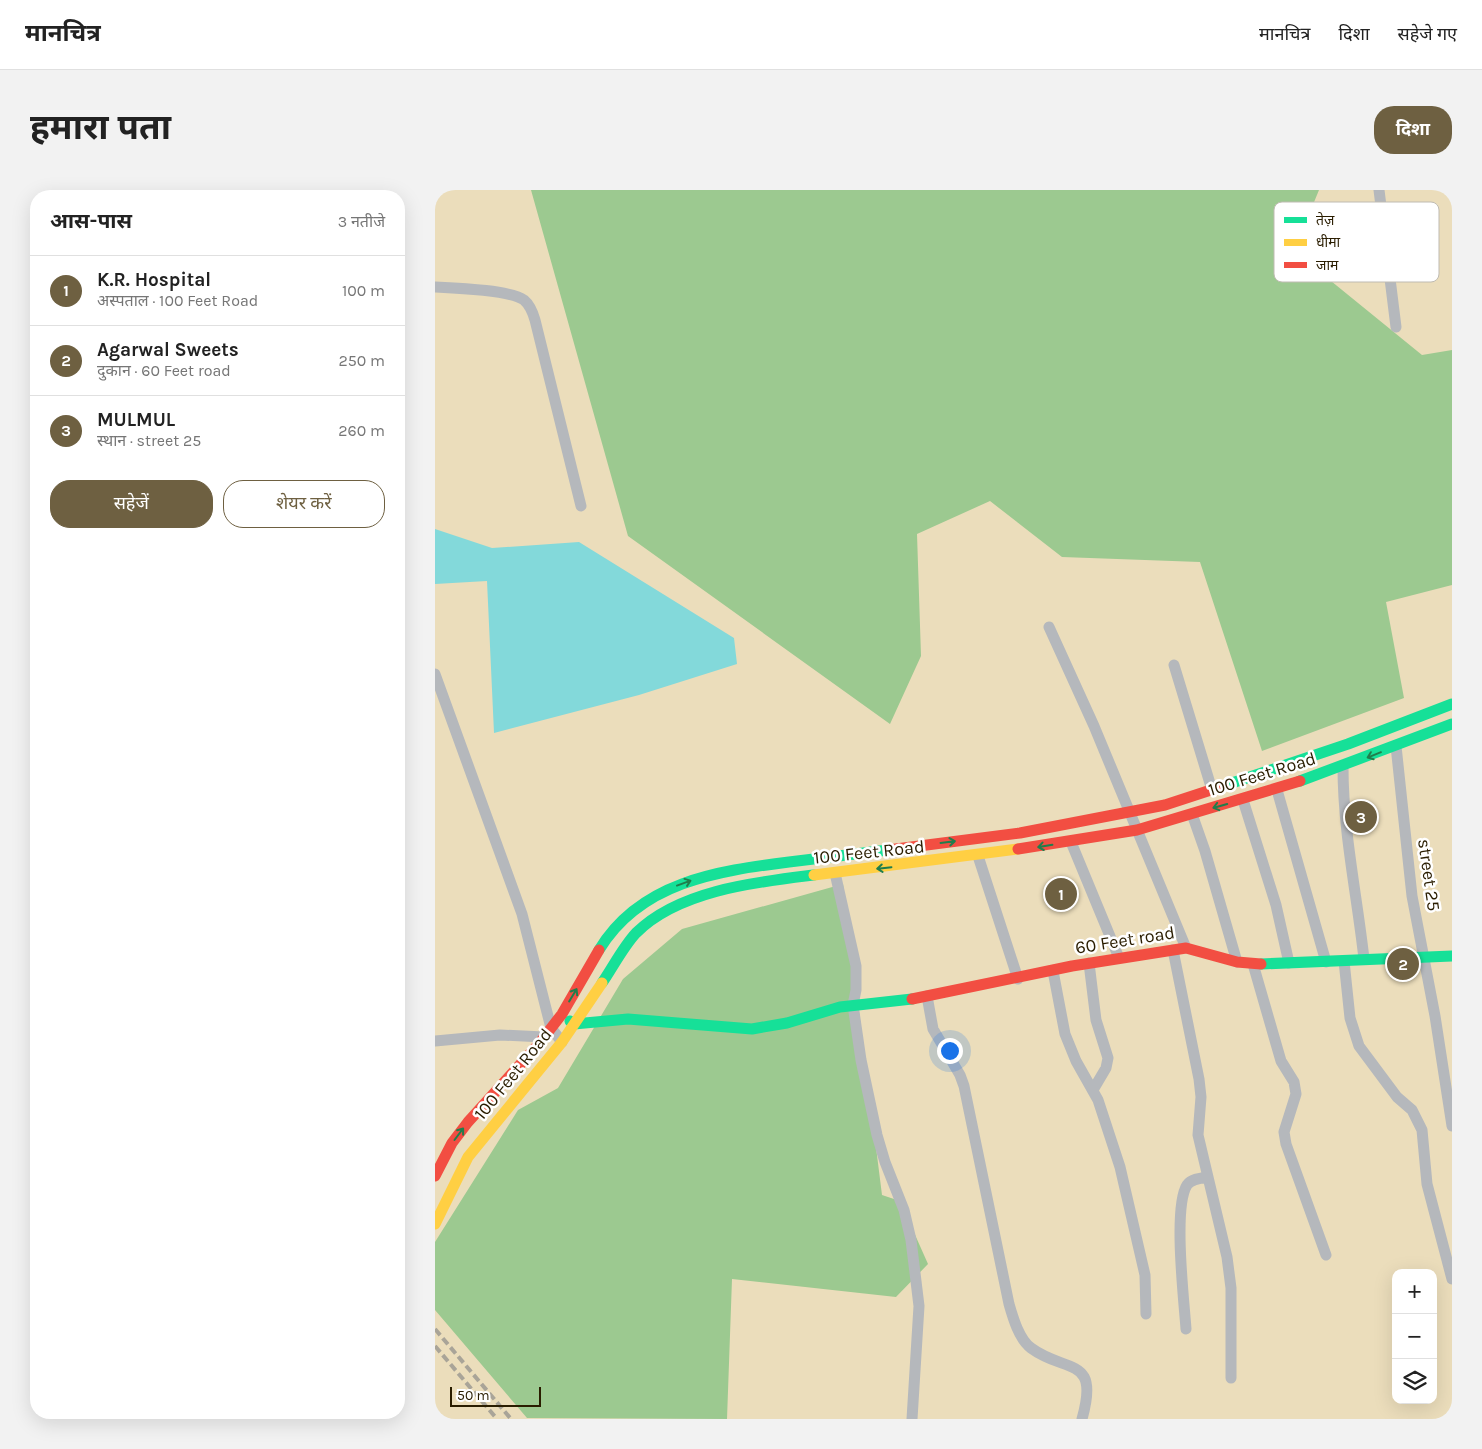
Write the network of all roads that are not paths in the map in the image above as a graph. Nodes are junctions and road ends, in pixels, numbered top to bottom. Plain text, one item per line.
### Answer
1 (1390, 282) edge
2 (435, 286) edge
3 (1396, 327) dead end
4 (581, 506) dead end
5 (1049, 627) dead end
6 (1174, 665) dead end
7 (435, 674) edge
8 (1452, 704) edge
9 (1452, 724) edge
10 (1396, 746) junction
11 (1343, 767) junction
12 (1212, 790) junction
13 (1277, 790) junction
14 (1243, 800) junction
15 (1130, 812) junction
16 (1192, 814) junction
17 (1137, 830) junction
18 (1071, 842) junction
19 (978, 856) junction
20 (835, 873) junction
21 (1186, 948) junction
22 (1173, 950) junction
23 (1452, 956) edge
24 (1119, 958) junction
25 (1364, 959) junction
26 (1424, 959) junction
27 (1343, 961) junction
28 (1237, 962) junction
29 (1326, 962) junction
30 (1089, 963) junction
31 (1289, 963) junction
32 (1253, 964) junction
33 (1053, 971) junction
34 (1018, 979) junction
35 (927, 996) junction
36 (853, 1005) junction
37 (562, 1014) junction
38 (574, 1024) junction
39 (548, 1033) junction
40 (435, 1041) edge
41 (562, 1042) junction
42 (1093, 1090) junction
43 (1452, 1126) edge
44 (435, 1176) edge
45 (1208, 1177) junction
46 (435, 1224) edge
47 (1326, 1255) dead end
48 (1452, 1279) edge
49 (1146, 1314) dead end
50 (1186, 1329) dead end
51 (1231, 1378) dead end
52 (912, 1419) edge
53 (1082, 1419) edge

1 - 3 street
2 - 4 street
5 - 15 street
6 - 12 street
7 - 39 street
8 - 12 street, 100 Feet Road
9 - 10 street, 100 Feet Road
10 -> 11 street, 100 Feet Road
10 - 26 street, street 25
11 - 13 street, 100 Feet Road
11 - 25 street
12 - 15 street, 100 Feet Road
13 - 14 street, 100 Feet Road
13 - 29 street
14 -> 16 street, 100 Feet Road
14 - 31 street
15 - 17 street
37 -> 15 street, 100 Feet Road
16 - 17 street, 100 Feet Road
16 - 28 street
17 - 18 street, 100 Feet Road
17 - 21 street
18 -> 19 street, 100 Feet Road
18 - 24 street
19 -> 20 street, 100 Feet Road
19 - 34 street
20 - 36 street
20 - 38 street, 100 Feet Road
21 - 22 street, 60 Feet road
21 - 28 street, 60 Feet road
22 - 24 street, 60 Feet road
22 - 45 street
23 - 26 street, 60 Feet road
24 - 30 street, 60 Feet road
25 - 26 street, 60 Feet road
25 - 27 street, 60 Feet road
26 - 43 street, street 25
27 - 29 street, 60 Feet road
27 - 48 street
28 - 32 street, 60 Feet road
29 - 31 street, 60 Feet road
30 - 33 street, 60 Feet road
30 - 42 street
31 - 32 street, 60 Feet road
32 - 47 street
33 - 34 street, 60 Feet road
33 - 42 street
34 - 35 street, 60 Feet road
35 - 36 street, 60 Feet road
35 - 53 street
36 - 38 street, 60 Feet road
36 - 52 street
37 - 38 street
37 - 39 street, 100 Feet Road
38 - 41 street, 100 Feet Road
39 - 40 street
39 - 41 street
44 -> 39 street, 100 Feet Road
41 - 46 street, 100 Feet Road
42 - 49 street
45 - 50 street
45 - 51 street

